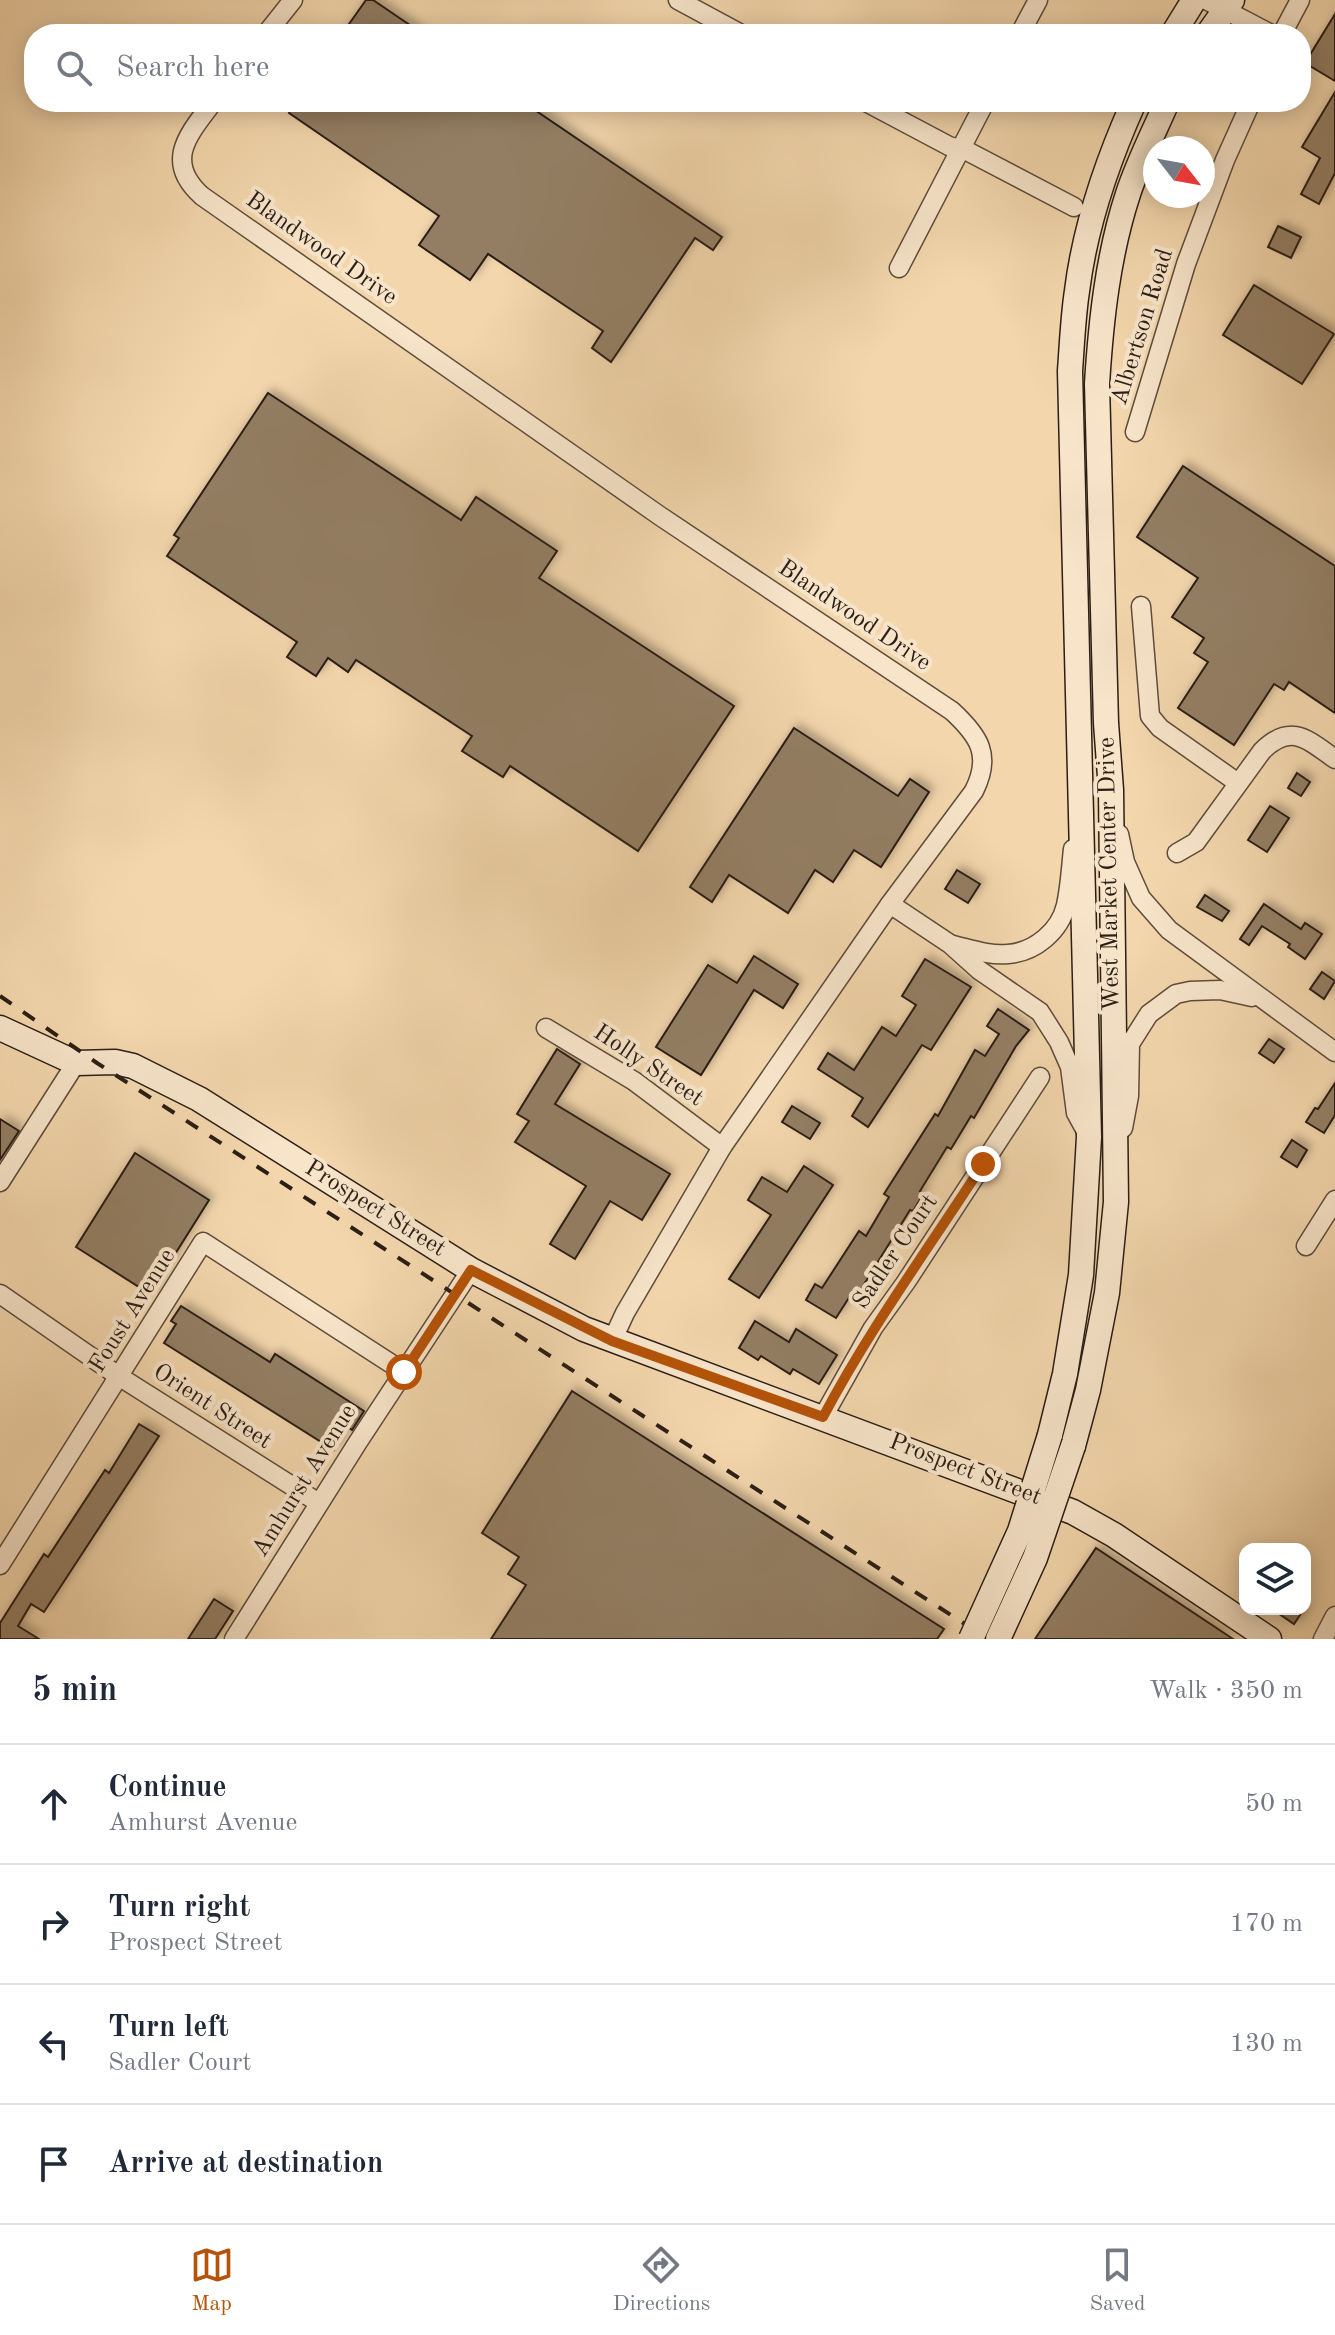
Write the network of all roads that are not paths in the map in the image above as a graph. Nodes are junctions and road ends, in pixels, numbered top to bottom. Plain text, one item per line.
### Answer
1 (293, 0) edge
2 (678, 0) edge
3 (1038, 0) edge
4 (1194, 0) edge
5 (1300, 0) edge
6 (1220, 3) edge
7 (274, 24) edge
8 (722, 24) edge
9 (1025, 24) edge
10 (1179, 24) edge
11 (1212, 24) edge
12 (1255, 24) edge
13 (1287, 24) edge
14 (205, 112) edge
15 (885, 112) edge
16 (980, 112) edge
17 (1130, 112) edge
18 (1163, 112) edge
19 (1247, 112) edge
20 (960, 149) junction
21 (1074, 207) dead end
22 (899, 268) dead end
23 (1135, 432) dead end
24 (1141, 606) dead end
25 (1335, 759) edge
26 (1238, 783) junction
27 (1111, 790) junction
28 (1079, 793) junction
29 (1177, 853) dead end
30 (890, 904) junction
31 (950, 944) junction
32 (1262, 1000) junction
33 (0, 1028) edge
34 (546, 1028) dead end
35 (1335, 1052) edge
36 (76, 1063) junction
37 (1040, 1077) dead end
38 (1089, 1137) junction
39 (722, 1147) junction
40 (1115, 1166) junction
41 (0, 1182) edge
42 (1335, 1200) edge
43 (1306, 1246) dead end
44 (471, 1270) junction
45 (0, 1294) edge
46 (612, 1341) junction
47 (404, 1372) junction
48 (120, 1377) junction
49 (823, 1417) junction
50 (319, 1503) junction
51 (0, 1565) edge
52 (1335, 1616) edge
53 (234, 1639) edge
54 (971, 1639) edge
55 (998, 1639) edge
56 (1269, 1639) edge
57 (1323, 1639) edge

1 - 7 street
2 - 8 street
3 - 9 street
4 - 10 main road
5 - 13 street
6 - 11 main road
6 - 12 street
14 - 30 street, Blandwood Drive
15 - 20 street
16 - 20 street
17 - 28 main road, West Market Center Drive
18 - 27 main road, West Market Center Drive
19 - 23 street, Albertson Road
20 - 21 street
20 - 22 street
24 - 26 street
25 - 26 street
26 - 29 street
27 - 32 street
27 - 40 main road, West Market Center Drive
28 - 31 street
28 - 38 main road, West Market Center Drive
30 - 31 street
30 - 39 street, Blandwood Drive
31 - 38 street
32 - 35 street
32 - 40 street
33 - 36 main road, Prospect Street
34 - 39 street, Holly Street
36 - 41 street
36 - 44 main road, Prospect Street
37 - 49 street, Sadler Court
38 - 54 main road, West Market Center Drive, bridge
39 - 46 street, Blandwood Drive
40 - 55 main road, West Market Center Drive, bridge
42 - 43 street
44 - 46 main road, Prospect Street
44 - 47 street, Amhurst Avenue
45 - 48 street, Orient Street
46 - 49 main road, Prospect Street
47 - 48 street, Foust Avenue
47 - 50 street, Amhurst Avenue
48 - 50 street, Orient Street
48 - 51 street, Foust Avenue
49 - 56 main road, Prospect Street
50 - 53 street, Amhurst Avenue
52 - 57 street

